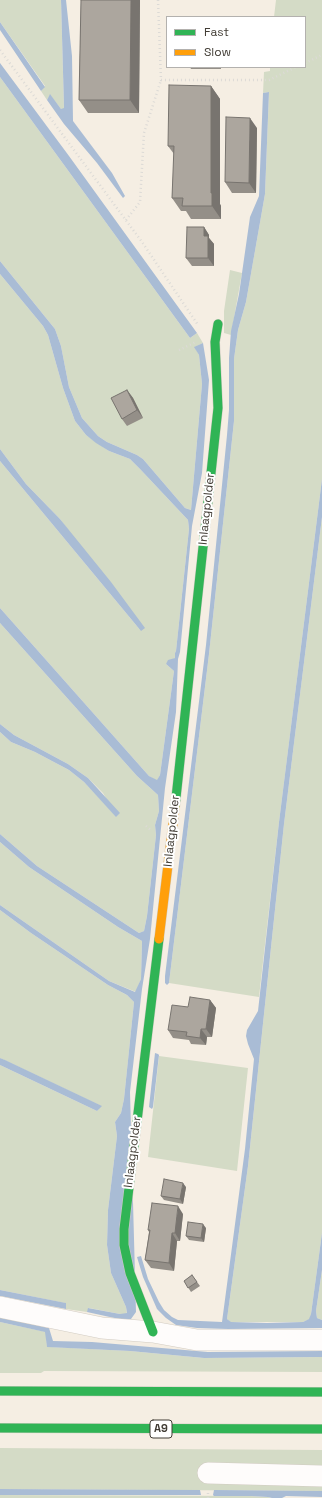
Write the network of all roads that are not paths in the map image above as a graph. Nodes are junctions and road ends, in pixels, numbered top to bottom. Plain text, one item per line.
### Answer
1 (218, 324) dead end
2 (0, 1307) edge
3 (153, 1332) junction
4 (322, 1340) edge
5 (0, 1391) edge
6 (322, 1392) edge
7 (0, 1428) edge
8 (322, 1429) edge
9 (208, 1473) dead end
10 (322, 1476) edge

1 - 3 main road, Inlaagpolder
2 - 3 street
3 - 4 street
5 - 6 main road
7 - 8 main road, A9
9 - 10 street

